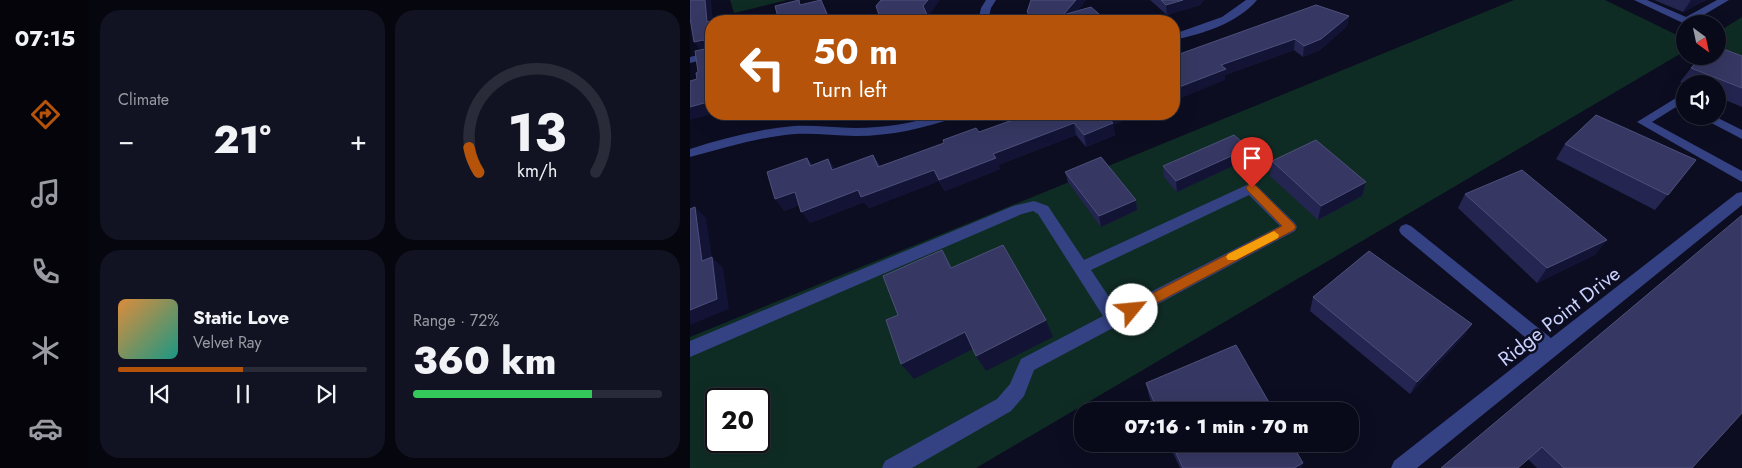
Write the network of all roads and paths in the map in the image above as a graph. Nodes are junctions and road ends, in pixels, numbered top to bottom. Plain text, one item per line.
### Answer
1 (991, 0) edge
2 (1252, 0) edge
3 (1639, 0) edge
4 (1724, 0) edge
5 (984, 15) edge
6 (1180, 35) edge
7 (705, 56) edge
8 (690, 60) edge
9 (1676, 102) edge
10 (933, 120) edge
11 (1722, 125) edge
12 (1742, 135) edge
13 (690, 153) edge
14 (1742, 177) edge
15 (1742, 198) edge
16 (1406, 230) dead end
17 (1081, 268) junction
18 (1114, 319) junction
19 (690, 349) edge
20 (1552, 349) junction
21 (892, 468) edge
22 (1401, 468) edge

1 - 5 street
2 - 6 street
3 - 4 street
7 - 8 street
9 - 14 street
10 - 13 street
11 - 12 street
15 - 20 street, Ridge Point Drive
16 - 20 street
17 - 18 street
17 - 18 street
17 - 19 street
18 - 21 street
20 - 22 street, Ridge Point Drive

